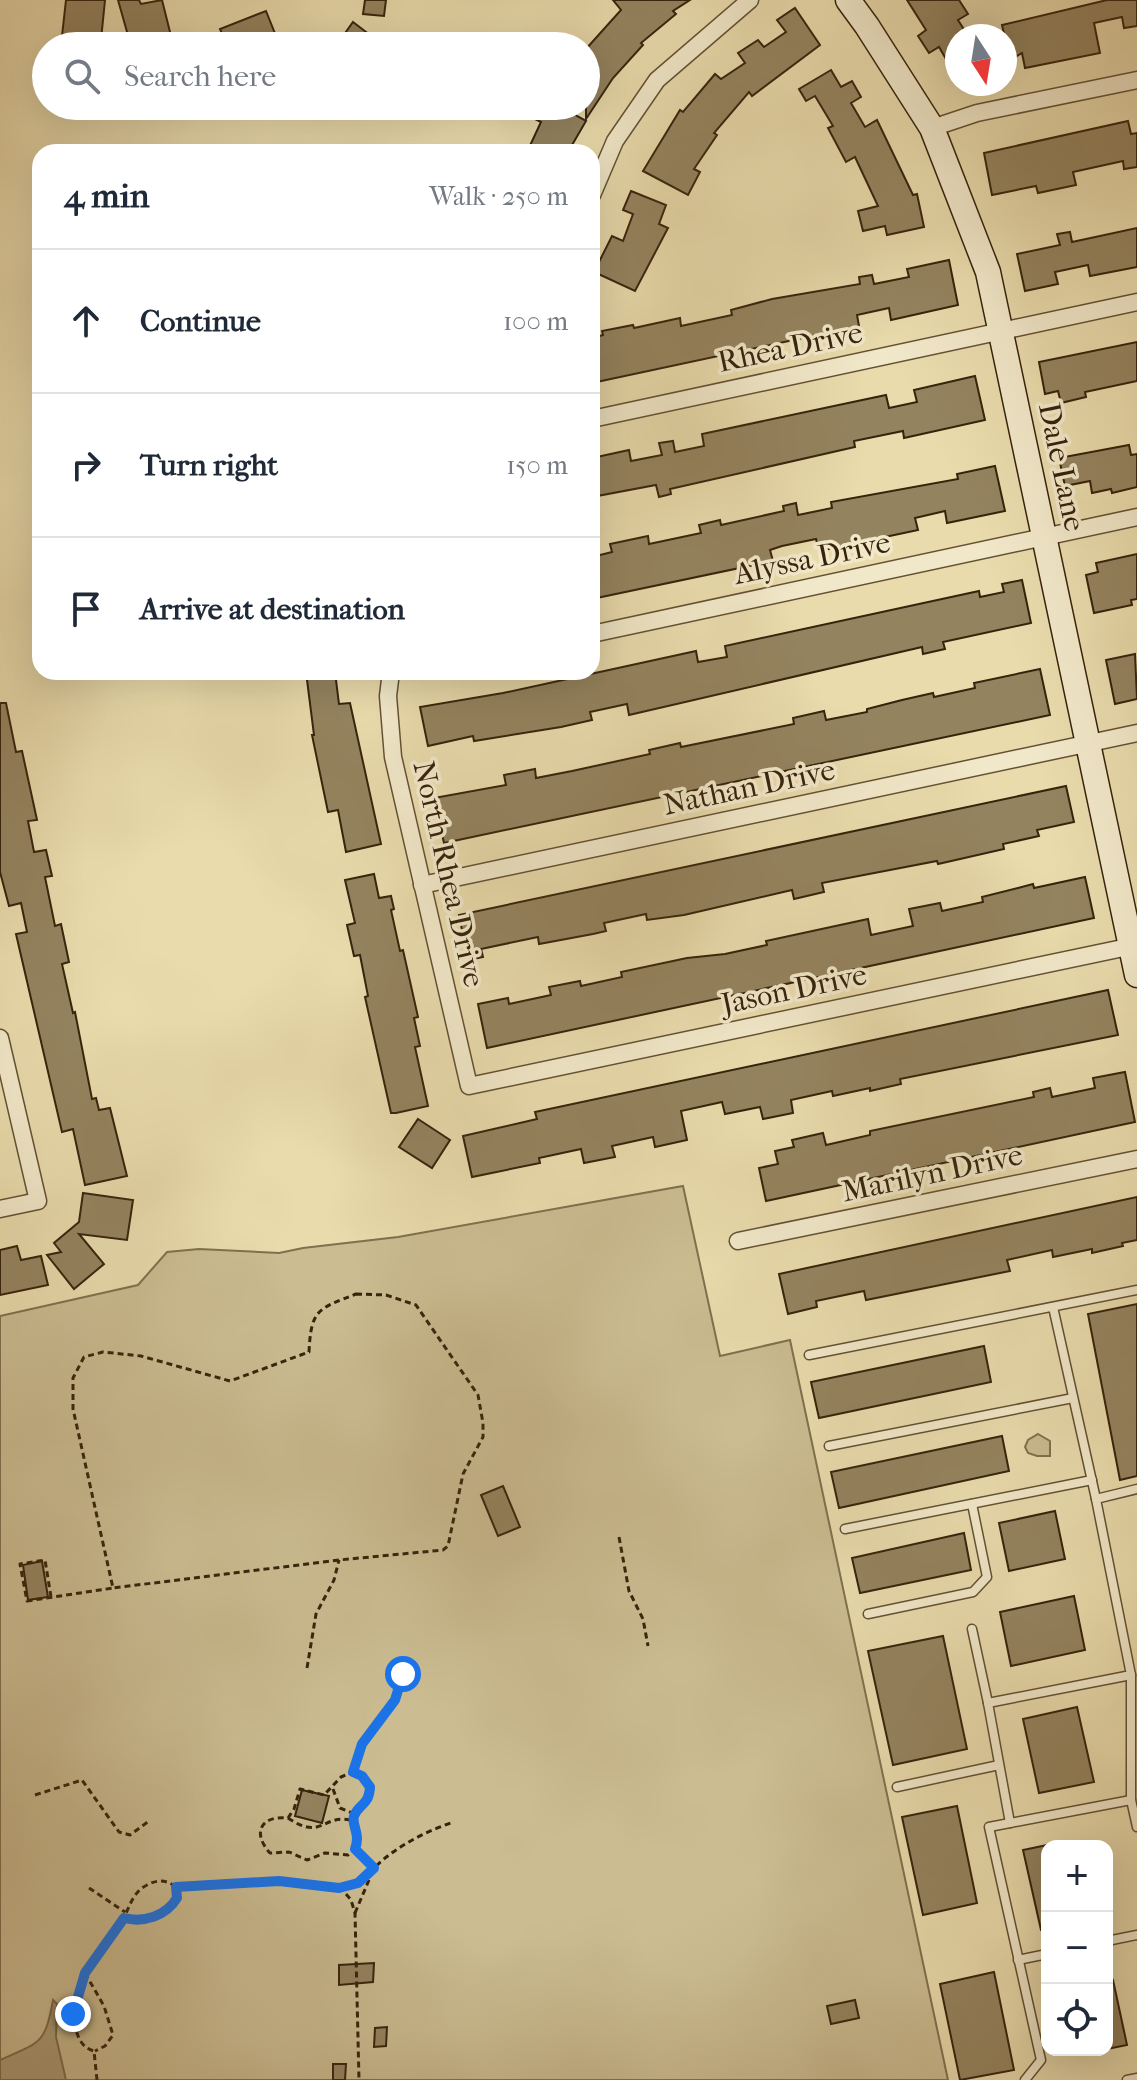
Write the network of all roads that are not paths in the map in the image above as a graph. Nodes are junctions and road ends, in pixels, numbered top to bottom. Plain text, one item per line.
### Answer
1 (750, 0) edge
2 (848, 0) edge
3 (1137, 80) edge
4 (932, 128) junction
5 (600, 176) edge
6 (1137, 302) edge
7 (1000, 331) junction
8 (600, 417) edge
9 (1137, 517) edge
10 (1044, 537) junction
11 (600, 632) edge
12 (390, 680) edge
13 (1137, 733) edge
14 (1088, 744) junction
15 (422, 885) junction
16 (1134, 946) edge
17 (1137, 975) edge
18 (0, 1038) edge
19 (469, 1086) joint
20 (1137, 1159) edge
21 (0, 1209) edge
22 (738, 1241) dead end
23 (1137, 1290) edge
24 (1053, 1307) junction
25 (809, 1355) dead end
26 (1073, 1398) junction
27 (829, 1446) dead end
28 (1092, 1480) junction
29 (1137, 1489) edge
30 (1096, 1499) junction
31 (972, 1504) junction
32 (845, 1529) dead end
33 (868, 1614) dead end
34 (972, 1629) dead end
35 (1131, 1675) junction
36 (988, 1703) junction
37 (999, 1765) junction
38 (897, 1787) dead end
39 (1131, 1800) junction
40 (1010, 1823) junction
41 (1137, 1827) edge
42 (1137, 1935) edge
43 (1113, 1940) edge
44 (1041, 1955) edge
45 (1018, 1960) junction
46 (1137, 2078) edge
47 (1025, 2080) edge
48 (1127, 2080) edge

1 - 5 street
2 - 4 street, Dale Lane
3 - 4 street
4 - 7 street, Dale Lane
6 - 7 street, Rhea Drive
7 - 8 street, Rhea Drive
7 - 10 street, Dale Lane
9 - 10 street, Alyssa Drive
10 - 11 street, Alyssa Drive
10 - 14 street, Dale Lane
12 - 15 street, North Rhea Drive
13 - 14 street, Nathan Drive
14 - 15 street, Nathan Drive
14 - 16 street, Dale Lane
15 - 19 street, North Rhea Drive
16 - 17 street, Dale Lane
16 - 19 street, Jason Drive
18 - 21 street
20 - 22 street, Marilyn Drive
23 - 24 lane
24 - 25 lane
24 - 26 lane
26 - 27 lane
26 - 28 lane
28 - 30 lane
28 - 31 lane
29 - 30 lane
30 - 35 lane
31 - 32 lane
31 - 33 lane
34 - 36 lane
35 - 36 lane
35 - 39 lane
36 - 37 lane
37 - 38 lane
37 - 40 lane
39 - 40 lane
39 - 41 lane
40 - 45 lane
42 - 43 lane
44 - 45 lane
45 - 47 lane
46 - 48 lane

